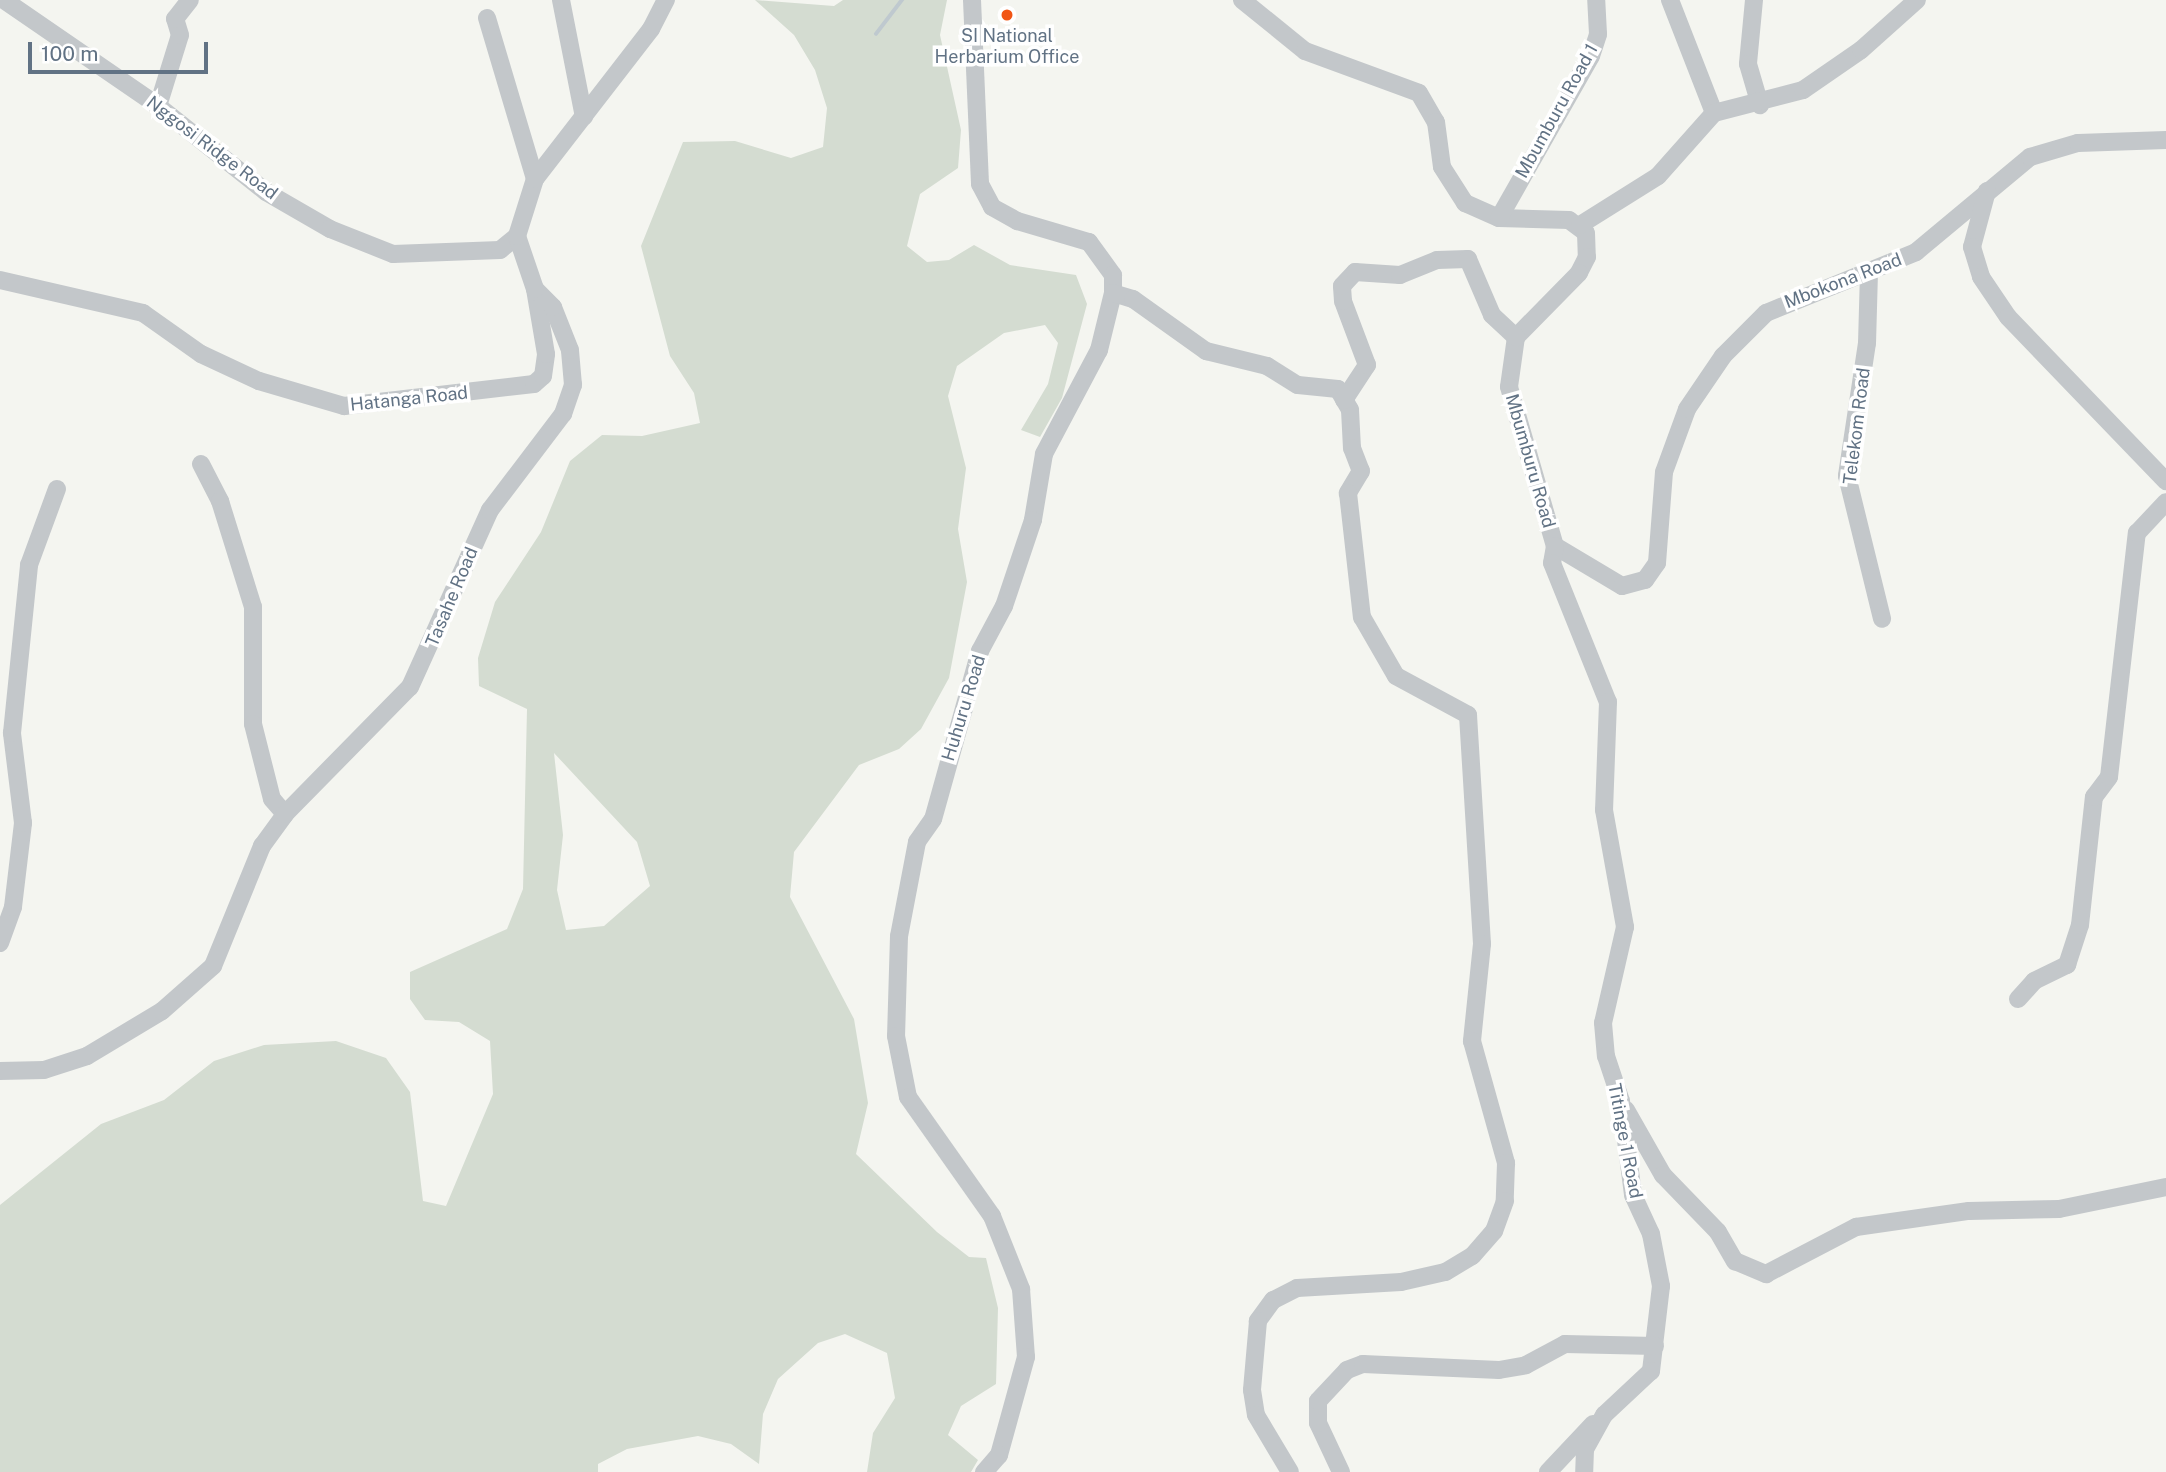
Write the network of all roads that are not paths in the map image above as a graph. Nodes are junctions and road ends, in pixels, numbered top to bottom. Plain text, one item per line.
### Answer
1 (4, 0) edge
2 (190, 0) edge
3 (561, 0) edge
4 (666, 0) edge
5 (972, 0) edge
6 (1242, 0) edge
7 (1596, 0) edge
8 (1670, 0) edge
9 (1754, 0) edge
10 (1917, 0) edge
11 (487, 18) dead end
12 (1760, 105) junction
13 (158, 106) junction
14 (1714, 113) junction
15 (584, 117) junction
16 (2166, 140) edge
17 (535, 179) junction
18 (1987, 191) junction
19 (1499, 218) junction
20 (1580, 225) junction
21 (517, 236) junction
22 (1869, 272) junction
23 (0, 280) edge
24 (535, 289) junction
25 (1113, 293) junction
26 (1516, 337) junction
27 (1344, 400) junction
28 (201, 464) dead end
29 (2166, 481) edge
30 (57, 489) dead end
31 (2166, 502) edge
32 (1555, 546) junction
33 (1882, 619) dead end
34 (285, 814) junction
35 (0, 943) edge
36 (2018, 999) dead end
37 (0, 1071) edge
38 (1621, 1101) junction
39 (2166, 1186) edge
40 (1655, 1346) junction
41 (1604, 1415) junction
42 (984, 1472) edge
43 (1290, 1472) edge
44 (1341, 1472) edge
45 (1548, 1472) edge
46 (1584, 1472) edge

1 - 13 street, Nggosi Ridge Road
2 - 13 street
3 - 15 street
4 - 15 street
5 - 25 street
6 - 19 street
7 - 19 street, Mbumburu Road 1
8 - 14 street
9 - 12 street
10 - 12 street
11 - 17 street
12 - 14 street
13 - 21 street, Nggosi Ridge Road
14 - 20 street
15 - 17 street
16 - 18 street, Mbokona Road
17 - 21 street
18 - 22 street, Mbokona Road
18 - 29 street
19 - 20 street
20 - 26 street
21 - 24 street, Tasahe Road
22 - 32 street, Mbokona Road
22 - 33 street, Telekom Road
23 - 24 street, Hatanga Road
24 - 34 street, Tasahe Road
25 - 27 street
25 - 42 street, Huhuru Road
26 - 27 street
26 - 32 street, Mbumburu Road
27 - 43 street
28 - 34 street
30 - 35 street
31 - 36 street
32 - 38 street, Titinge 1 Road
34 - 37 street, Tasahe Road
38 - 39 street
38 - 40 street, Titinge 1 Road
40 - 41 street, Titinge 1 Road
40 - 44 street
41 - 45 street
41 - 46 street, Titinge 1 Road

